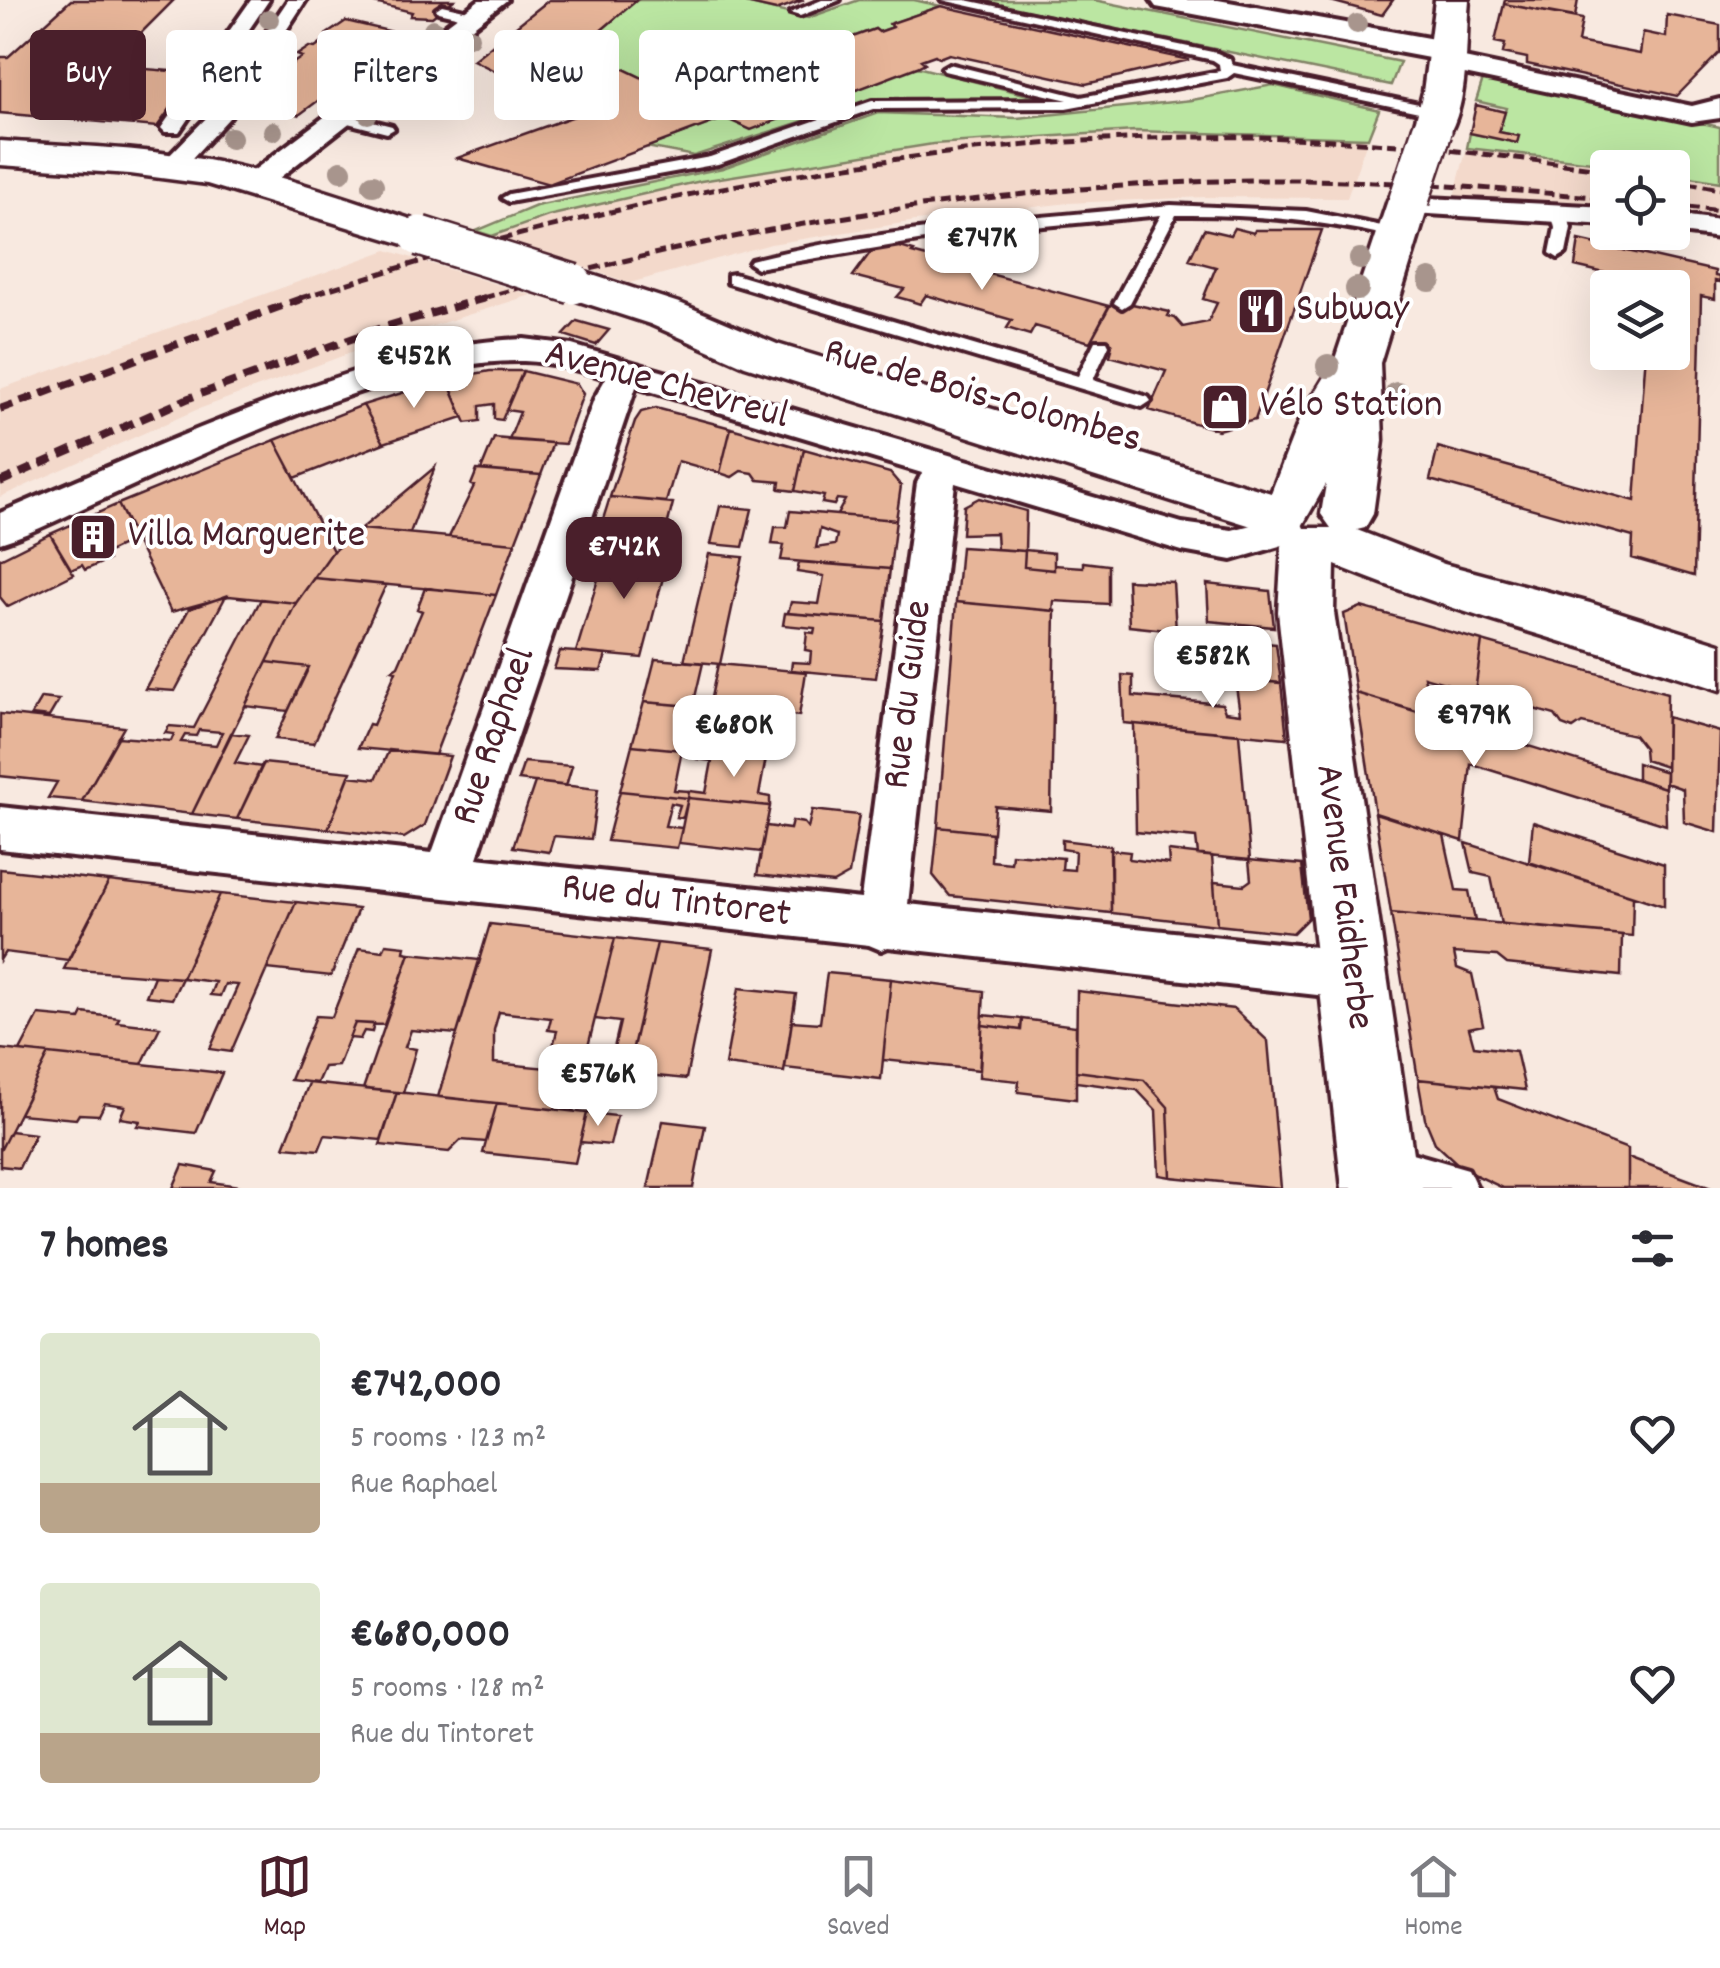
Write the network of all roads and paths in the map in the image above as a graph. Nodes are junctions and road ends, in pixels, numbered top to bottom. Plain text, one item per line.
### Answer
1 (260, 0) edge
2 (297, 0) edge
3 (834, 0) edge
4 (948, 0) edge
5 (1167, 0) edge
6 (1452, 0) edge
7 (484, 8) edge
8 (442, 9) dead end
9 (796, 13) dead end
10 (455, 30) edge
11 (1445, 56) junction
12 (949, 68) dead end
13 (1228, 68) junction
14 (1090, 100) junction
15 (1720, 107) edge
16 (337, 120) edge
17 (352, 120) edge
18 (1435, 121) junction
19 (386, 129) dead end
20 (172, 147) junction
21 (0, 153) edge
22 (255, 183) junction
23 (509, 198) dead end
24 (1171, 210) junction
25 (1559, 212) junction
26 (1405, 213) junction
27 (1590, 215) edge
28 (1690, 225) edge
29 (1720, 229) edge
30 (1558, 253) dead end
31 (758, 263) dead end
32 (734, 279) dead end
33 (1122, 303) dead end
34 (1101, 345) dead end
35 (626, 372) junction
36 (1083, 383) junction
37 (1142, 401) dead end
38 (944, 465) junction
39 (1313, 522) junction
40 (0, 529) edge
41 (1720, 667) edge
42 (0, 828) edge
43 (447, 876) junction
44 (881, 927) junction
45 (1352, 975) junction
46 (1379, 1179) edge
47 (1449, 1188) edge

1 - 20 street
2 - 20 street
3 - 9 lane
4 - 13 lane
5 - 11 street
6 - 11 main road, Avenue Faidherbe
7 - 8 lane
7 - 10 street
11 - 15 street
11 - 18 main road, Avenue Faidherbe
12 - 14 lane
13 - 14 lane
13 - 18 lane
14 - 23 lane
16 - 22 street
17 - 19 lane
18 - 26 main road, Avenue Faidherbe, bridge
20 - 21 main road
20 - 22 main road
22 - 39 main road, Rue de Bois-Colombes, bridge
24 - 26 lane
24 - 31 lane
24 - 33 lane
25 - 26 street
25 - 27 street
25 - 30 lane
26 - 39 main road, Avenue Faidherbe
28 - 29 street
32 - 36 lane
34 - 36 lane
35 - 38 street, Avenue Chevreul
35 - 40 street, Avenue Chevreul
35 - 43 street, Rue Raphael
36 - 37 lane
38 - 39 street, Avenue Chevreul
38 - 44 street, Rue du Guide
39 - 41 main road
39 - 45 main road, Avenue Faidherbe
42 - 43 street, Rue du Tintoret
43 - 44 street, Rue du Tintoret
44 - 45 street, Rue du Tintoret
45 - 46 main road, Avenue Faidherbe
46 - 47 street

